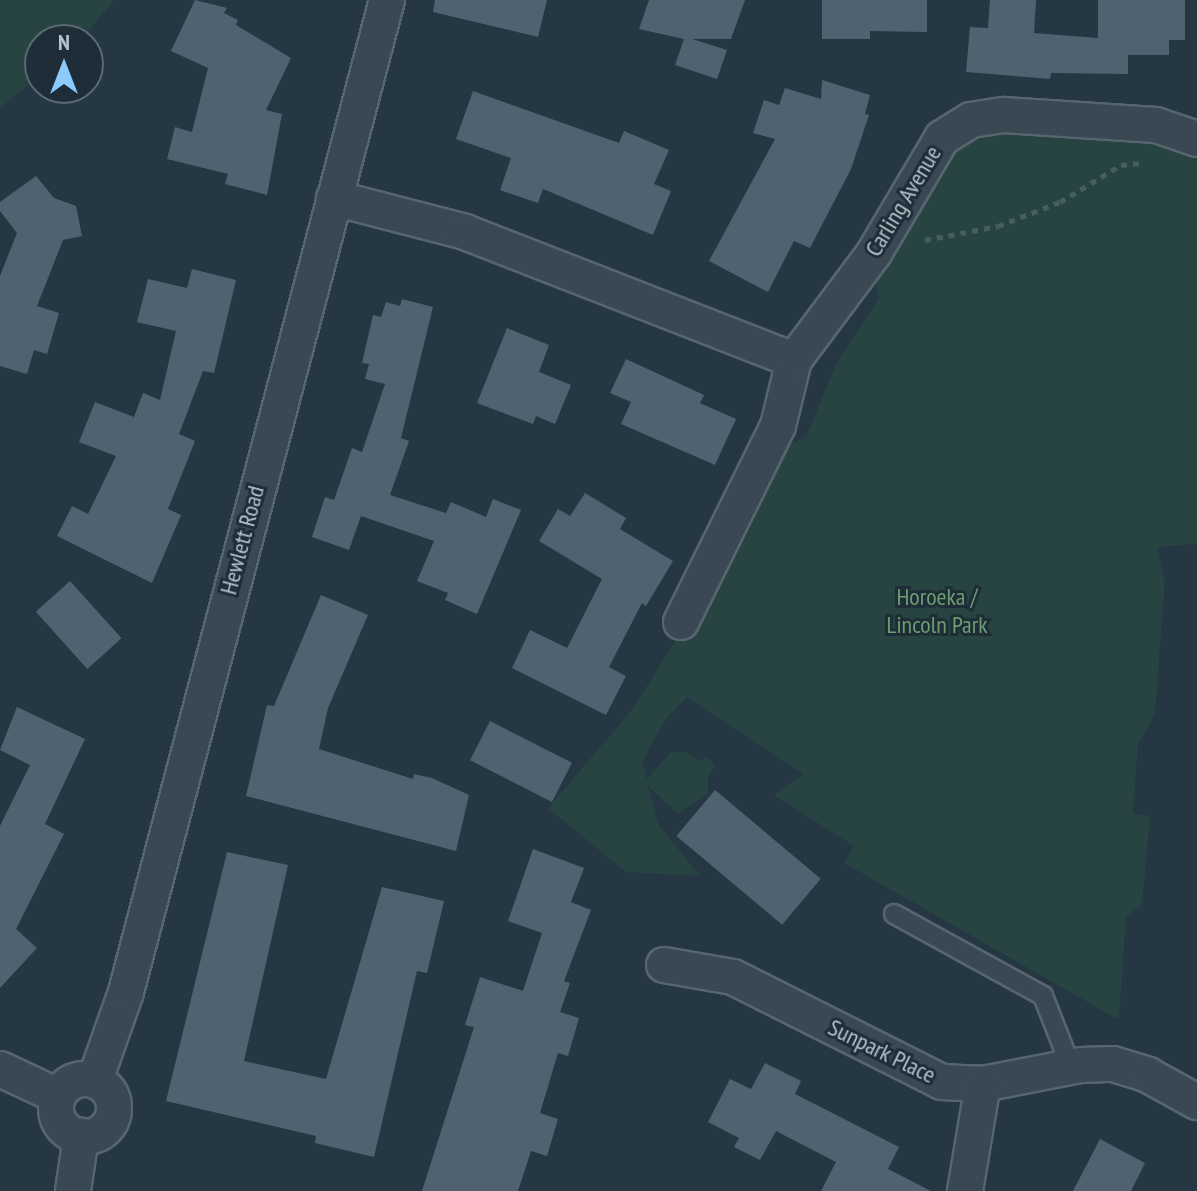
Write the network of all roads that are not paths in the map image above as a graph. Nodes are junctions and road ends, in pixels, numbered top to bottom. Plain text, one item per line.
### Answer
1 (387, 0) edge
2 (1197, 139) edge
3 (334, 198) junction
4 (794, 360) junction
5 (681, 622) dead end
6 (894, 914) dead end
7 (664, 965) dead end
8 (1071, 1067) junction
9 (0, 1069) edge
10 (95, 1080) junction
11 (983, 1084) junction
12 (58, 1096) junction
13 (1197, 1102) edge
14 (81, 1136) junction
15 (73, 1191) edge
16 (965, 1191) edge

1 - 3 street, Hewlett Road
2 - 4 street, Carling Avenue
3 - 4 street
3 - 10 street, Hewlett Road
4 - 5 street, Carling Avenue
6 - 8 lane
7 - 11 street, Sunpark Place
8 - 11 street, Sunpark Place
8 - 13 street, Sunpark Place
9 - 12 street
10 - 12 street
10 - 14 street
11 - 16 street
12 - 14 street
14 - 15 street

